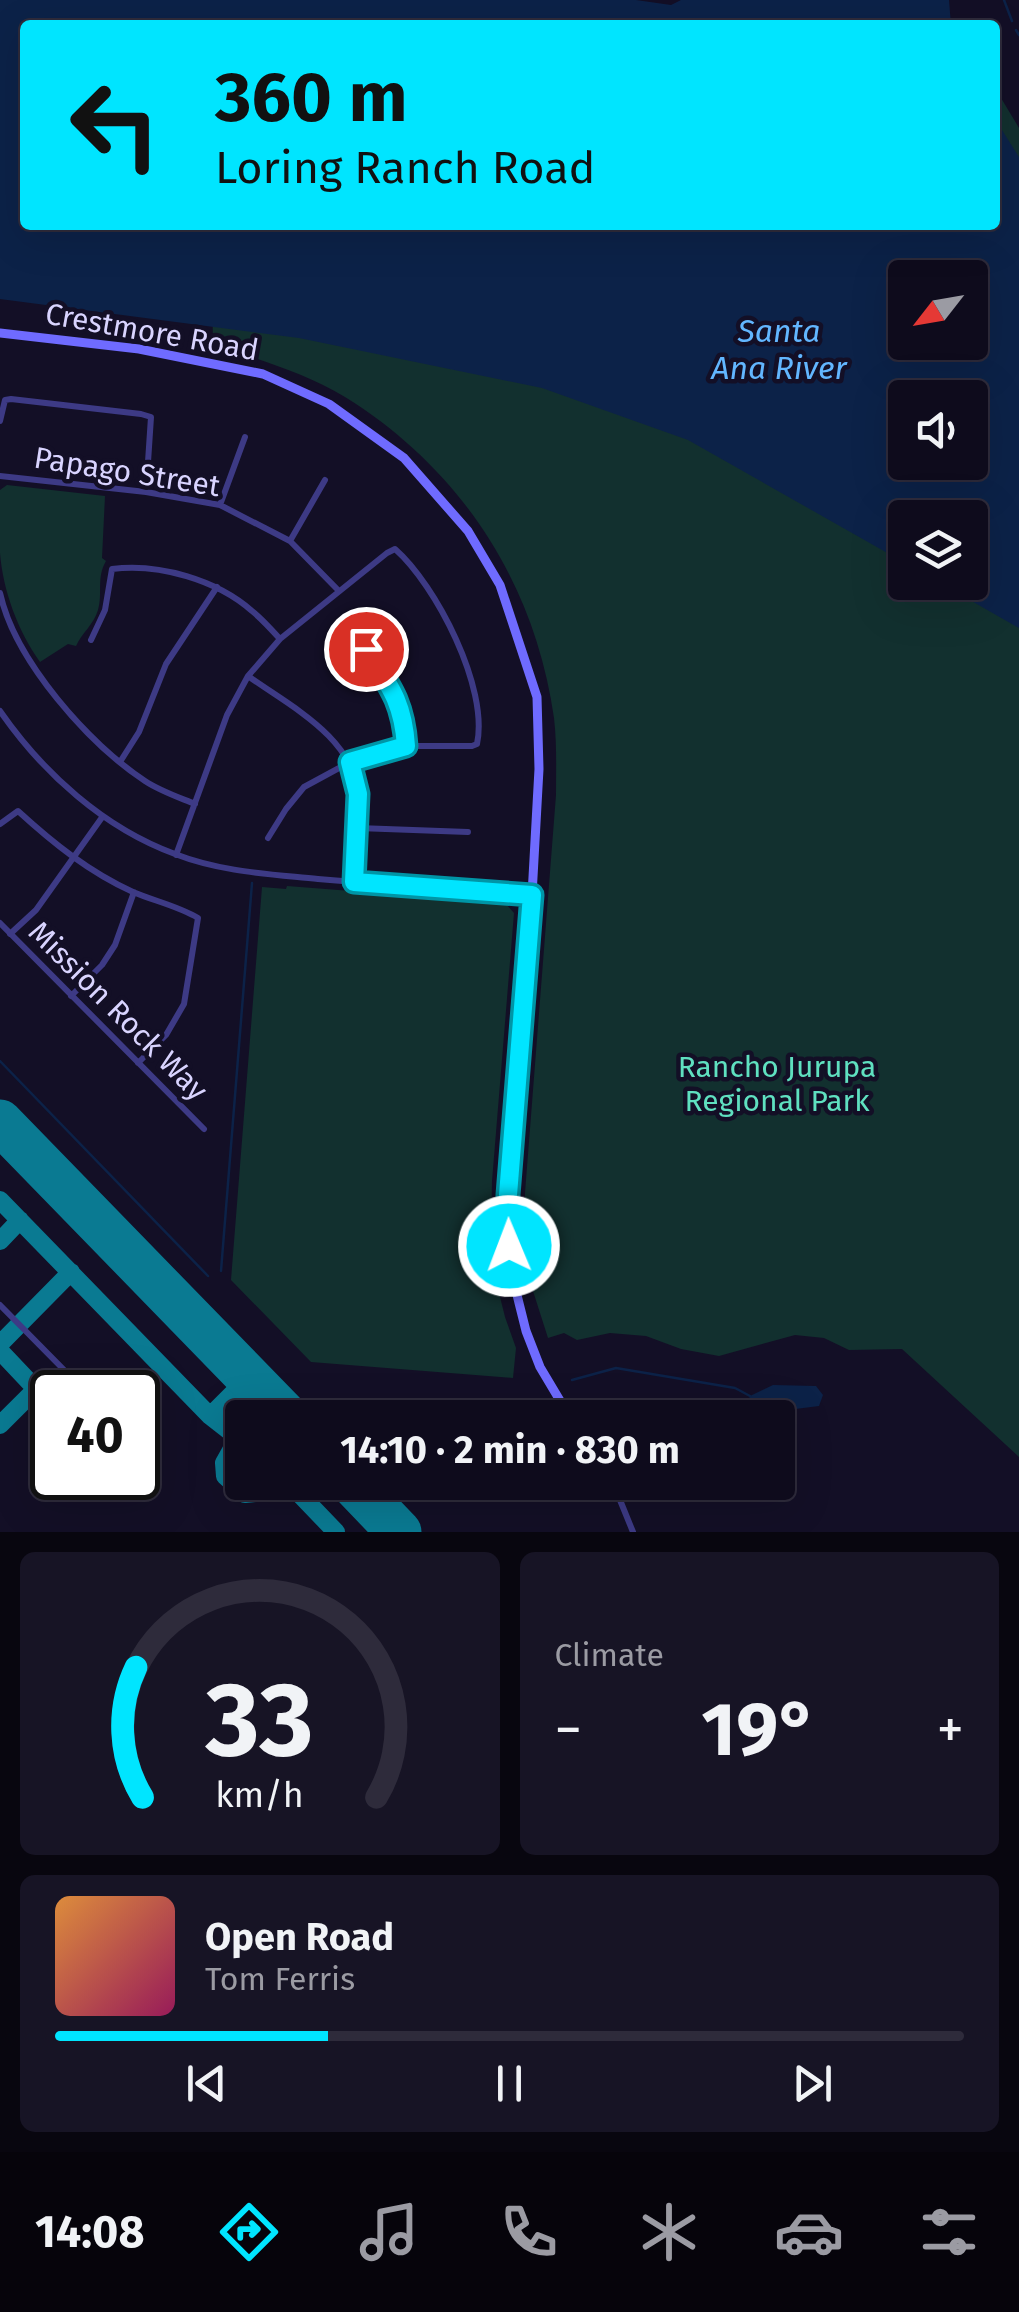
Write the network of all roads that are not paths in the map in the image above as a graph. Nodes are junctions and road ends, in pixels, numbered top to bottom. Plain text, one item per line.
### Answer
1 (0, 333) edge
2 (0, 421) edge
3 (245, 437) dead end
4 (0, 476) edge
5 (325, 480) dead end
6 (146, 492) junction
7 (220, 505) junction
8 (290, 541) junction
9 (216, 587) junction
10 (338, 590) junction
11 (0, 594) edge
12 (280, 639) junction
13 (91, 640) dead end
14 (366, 649) dead end
15 (248, 676) junction
16 (0, 711) edge
17 (406, 746) junction
18 (120, 762) junction
19 (350, 762) junction
20 (194, 804) junction
21 (103, 816) junction
22 (0, 824) edge
23 (358, 828) junction
24 (468, 832) dead end
25 (268, 838) dead end
26 (176, 855) junction
27 (73, 858) junction
28 (354, 882) junction
29 (134, 892) junction
30 (532, 895) junction
31 (0, 923) edge
32 (10, 934) junction
33 (72, 996) junction
34 (138, 1063) junction
35 (204, 1130) dead end
36 (0, 1305) edge
37 (64, 1370) edge
38 (560, 1400) edge
39 (620, 1500) edge
40 (633, 1532) edge

1 - 30 street, Crestmore Road
2 - 6 street
3 - 7 street
4 - 6 street, Papago Street
5 - 8 street
6 - 7 street, Papago Street
7 - 8 street, Papago Street
8 - 10 street, Papago Street
9 - 12 street
9 - 13 street
9 - 18 street
10 - 12 street
10 - 17 street
11 - 18 street
12 - 15 street
14 - 17 street
15 - 19 street
15 - 20 street
16 - 21 street
17 - 19 street
18 - 20 street
19 - 23 street
19 - 25 street
20 - 26 street
21 - 26 street
21 - 27 street
22 - 27 street
23 - 24 street
23 - 28 street
26 - 28 street
27 - 29 street
27 - 32 street
28 - 30 street
29 - 33 street
29 - 34 street
30 - 38 street, Crestmore Road
31 - 32 street, Mission Rock Way
32 - 33 street, Mission Rock Way
33 - 34 street, Mission Rock Way
34 - 35 street, Mission Rock Way
36 - 37 street
39 - 40 street

